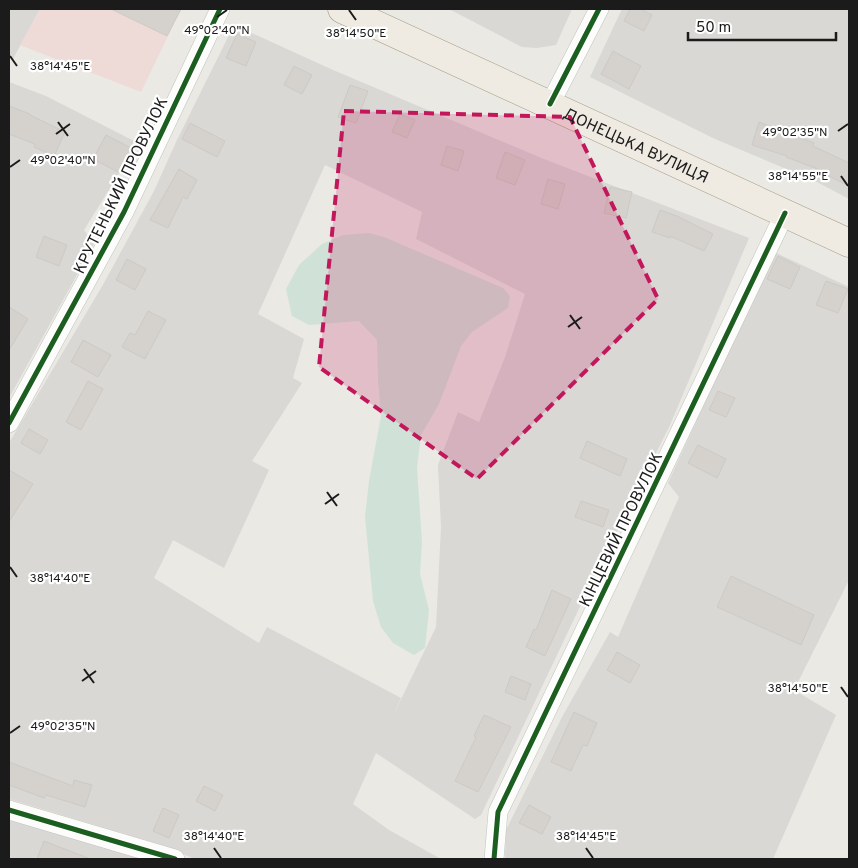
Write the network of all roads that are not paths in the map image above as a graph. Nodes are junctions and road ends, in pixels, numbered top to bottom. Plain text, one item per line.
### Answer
1 (220, 9) edge
2 (342, 9) edge
3 (599, 9) edge
4 (550, 104) junction
5 (785, 213) junction
6 (849, 243) edge
7 (9, 423) edge
8 (9, 810) edge
9 (175, 859) edge
10 (494, 859) edge

1 - 7 street, КРУТЕНЬКИЙ ПРОВУЛОК
2 - 4 main road, ДОНЕЦЬКА ВУЛИЦЯ
3 - 4 street
4 - 5 main road, ДОНЕЦЬКА ВУЛИЦЯ
5 - 6 main road, ДОНЕЦЬКА ВУЛИЦЯ
5 - 10 street, КІНЦЕВИЙ ПРОВУЛОК
8 - 9 street

